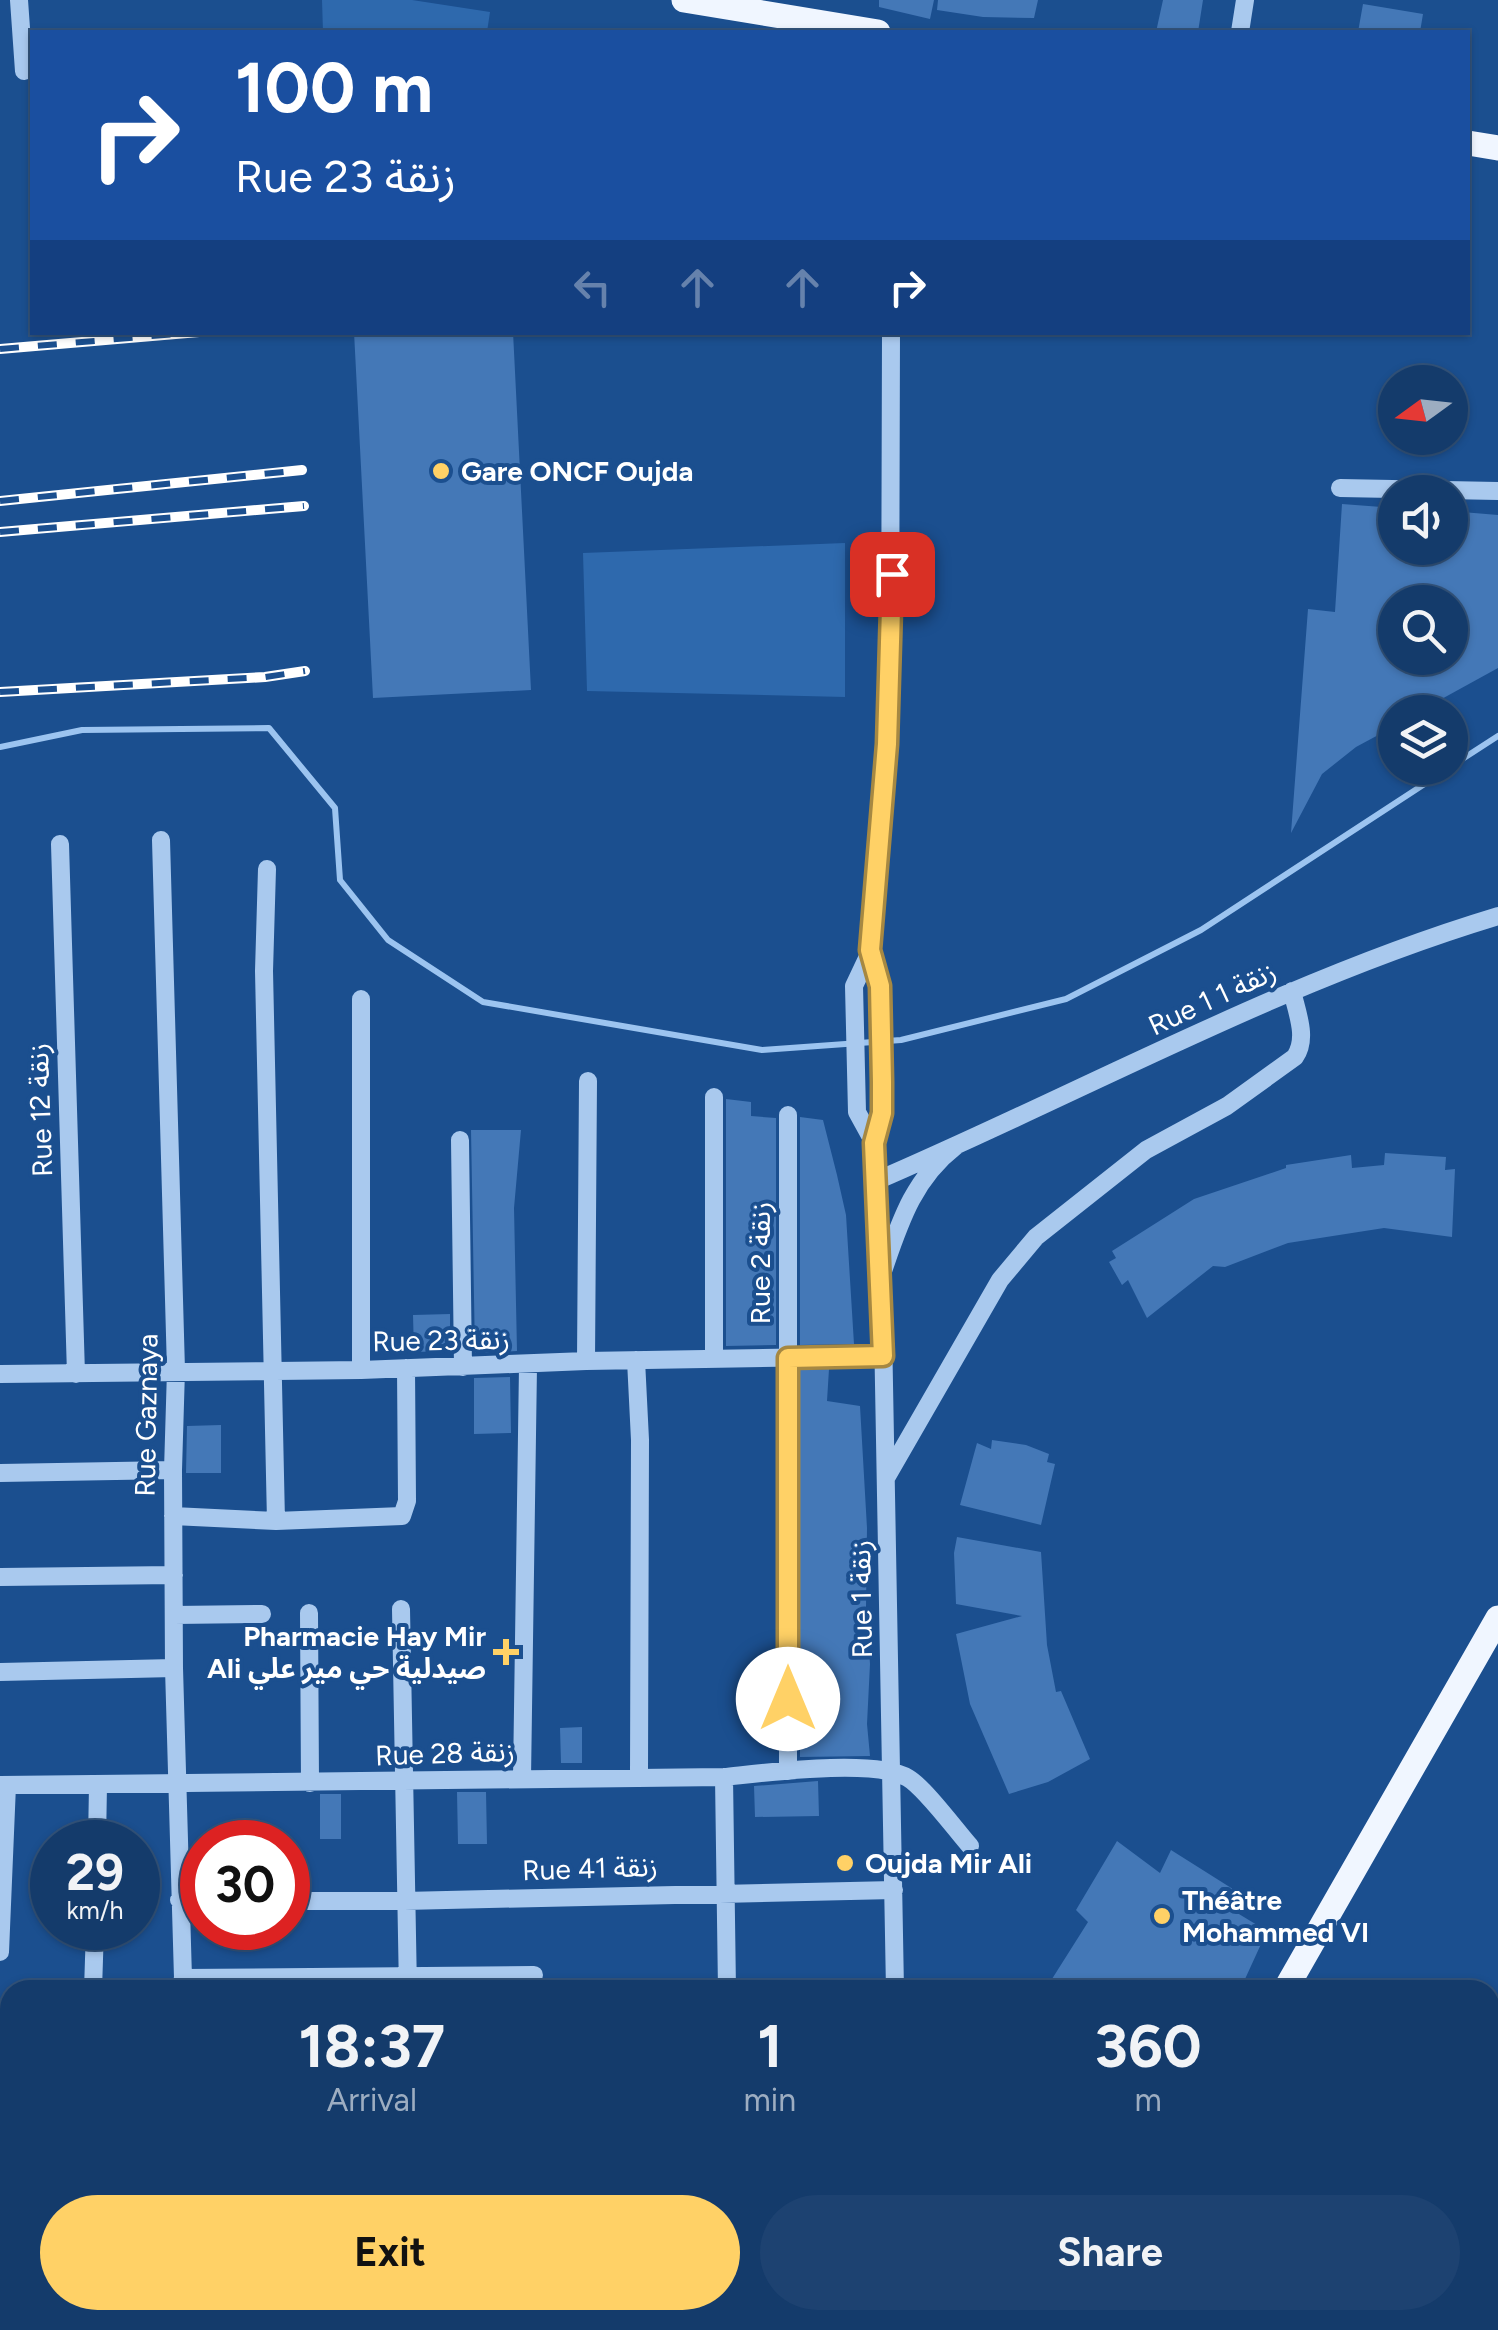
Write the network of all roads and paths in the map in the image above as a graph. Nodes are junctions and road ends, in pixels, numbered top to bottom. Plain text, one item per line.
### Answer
1 (19, 0) edge
2 (684, 0) edge
3 (1245, 0) edge
4 (804, 10) edge
5 (871, 30) edge
6 (1240, 30) edge
7 (24, 71) dead end
8 (1470, 142) edge
9 (1498, 148) edge
10 (891, 335) edge
11 (1340, 488) dead end
12 (1498, 490) edge
13 (161, 840) dead end
14 (60, 844) dead end
15 (267, 869) dead end
16 (1498, 916) edge
17 (870, 950) junction
18 (1292, 991) junction
19 (361, 999) dead end
20 (588, 1081) dead end
21 (714, 1097) dead end
22 (788, 1114) dead end
23 (460, 1140) dead end
24 (874, 1143) junction
25 (956, 1146) junction
26 (876, 1180) junction
27 (882, 1274) junction
28 (882, 1326) joint
29 (883, 1356) junction
30 (788, 1358) junction
31 (714, 1359) junction
32 (636, 1360) junction
33 (586, 1361) junction
34 (528, 1366) junction
35 (463, 1367) junction
36 (406, 1368) junction
37 (272, 1369) junction
38 (176, 1370) junction
39 (361, 1370) junction
40 (0, 1374) edge
41 (76, 1374) junction
42 (173, 1470) junction
43 (0, 1473) edge
44 (886, 1478) junction
45 (173, 1516) junction
46 (276, 1521) junction
47 (174, 1574) junction
48 (0, 1577) edge
49 (401, 1609) dead end
50 (309, 1613) dead end
51 (174, 1614) junction
52 (262, 1614) dead end
53 (1498, 1618) edge
54 (174, 1668) junction
55 (0, 1672) edge
56 (788, 1770) junction
57 (892, 1770) junction
58 (639, 1776) junction
59 (724, 1777) junction
60 (522, 1778) junction
61 (404, 1782) junction
62 (98, 1784) junction
63 (177, 1784) junction
64 (310, 1784) junction
65 (3, 1785) edge
66 (97, 1820) edge
67 (970, 1846) dead end
68 (894, 1890) junction
69 (723, 1892) junction
70 (179, 1900) joint
71 (310, 1900) edge
72 (404, 1901) junction
73 (94, 1950) edge
74 (0, 1952) edge
75 (534, 1975) dead end
76 (93, 1980) edge
77 (181, 1980) edge
78 (408, 1980) edge
79 (464, 1980) edge
80 (727, 1980) edge
81 (895, 1980) edge
82 (1291, 1980) edge

1 - 7 street
2 - 4 main road
3 - 6 street
4 - 5 main road
8 - 9 main road
10 - 17 street
11 - 12 street
13 - 38 street, Rue Gaznaya
14 - 41 street, Rue 12 زنقة
15 - 37 street
16 - 18 street, Rue 1 زنقة 1
17 - 24 street
17 - 24 street
18 - 25 street, Rue 1 زنقة 1
18 - 44 street
19 - 39 street
20 - 33 street
21 - 31 street
22 - 30 street, Rue 2 زنقة
23 - 35 street
24 - 26 street
25 - 26 street, Rue 1 زنقة 1
25 - 27 street, Rue 1 زنقة 1
26 - 27 street
27 - 28 street, Rue 1 زنقة 1
28 - 29 street, Rue زنقة 1
29 - 30 street, Rue 23 زنقة
29 - 44 street, Rue زنقة 1
30 - 31 street, Rue 23 زنقة
30 - 56 street, Rue 2 زنقة
31 - 32 street, Rue 23 زنقة
32 - 33 street, Rue 23 زنقة
32 - 58 street
33 - 34 street, Rue 23 زنقة
34 - 35 street, Rue 23 زنقة
34 - 60 street
35 - 36 street, Rue 23 زنقة
36 - 39 street, Rue 23 زنقة
36 - 46 street
37 - 38 street, Rue 23 زنقة
37 - 39 street, Rue 23 زنقة
37 - 46 street
38 - 41 street, Rue 23 زنقة
38 - 42 street, Rue Gaznaya
40 - 41 street, Rue 23 زنقة
42 - 43 street
42 - 45 street, Rue Gaznaya
44 - 57 street, Rue زنقة 1
45 - 46 street
45 - 47 street, Rue Gaznaya
47 - 48 street
47 - 51 street, Rue Gaznaya
49 - 61 street
50 - 64 street
51 - 52 street
51 - 54 street, Rue Gaznaya
53 - 82 main road
54 - 55 street
54 - 63 street, Rue Gaznaya
56 - 57 street, Rue 28 زنقة
56 - 59 street, Rue 28 زنقة
57 - 67 street
57 - 68 street, Rue زنقة 1
58 - 59 street, Rue 28 زنقة
58 - 60 street, Rue 28 زنقة
59 - 69 street
60 - 61 street, Rue 28 زنقة
61 - 64 street, Rue 28 زنقة
61 - 72 street
62 - 63 street, Rue 28 زنقة
62 - 65 street, Rue 28 زنقة
62 - 66 street
63 - 64 street, Rue 28 زنقة
63 - 70 street, Rue Gaznaya
65 - 74 street
68 - 69 street, Rue 41 زنقة
68 - 81 street, Rue زنقة 1
69 - 72 street, Rue 41 زنقة
69 - 80 street
70 - 77 street, Rue Gaznaya
71 - 72 street, Rue 41 زنقة
72 - 78 street
73 - 76 street
75 - 79 street

